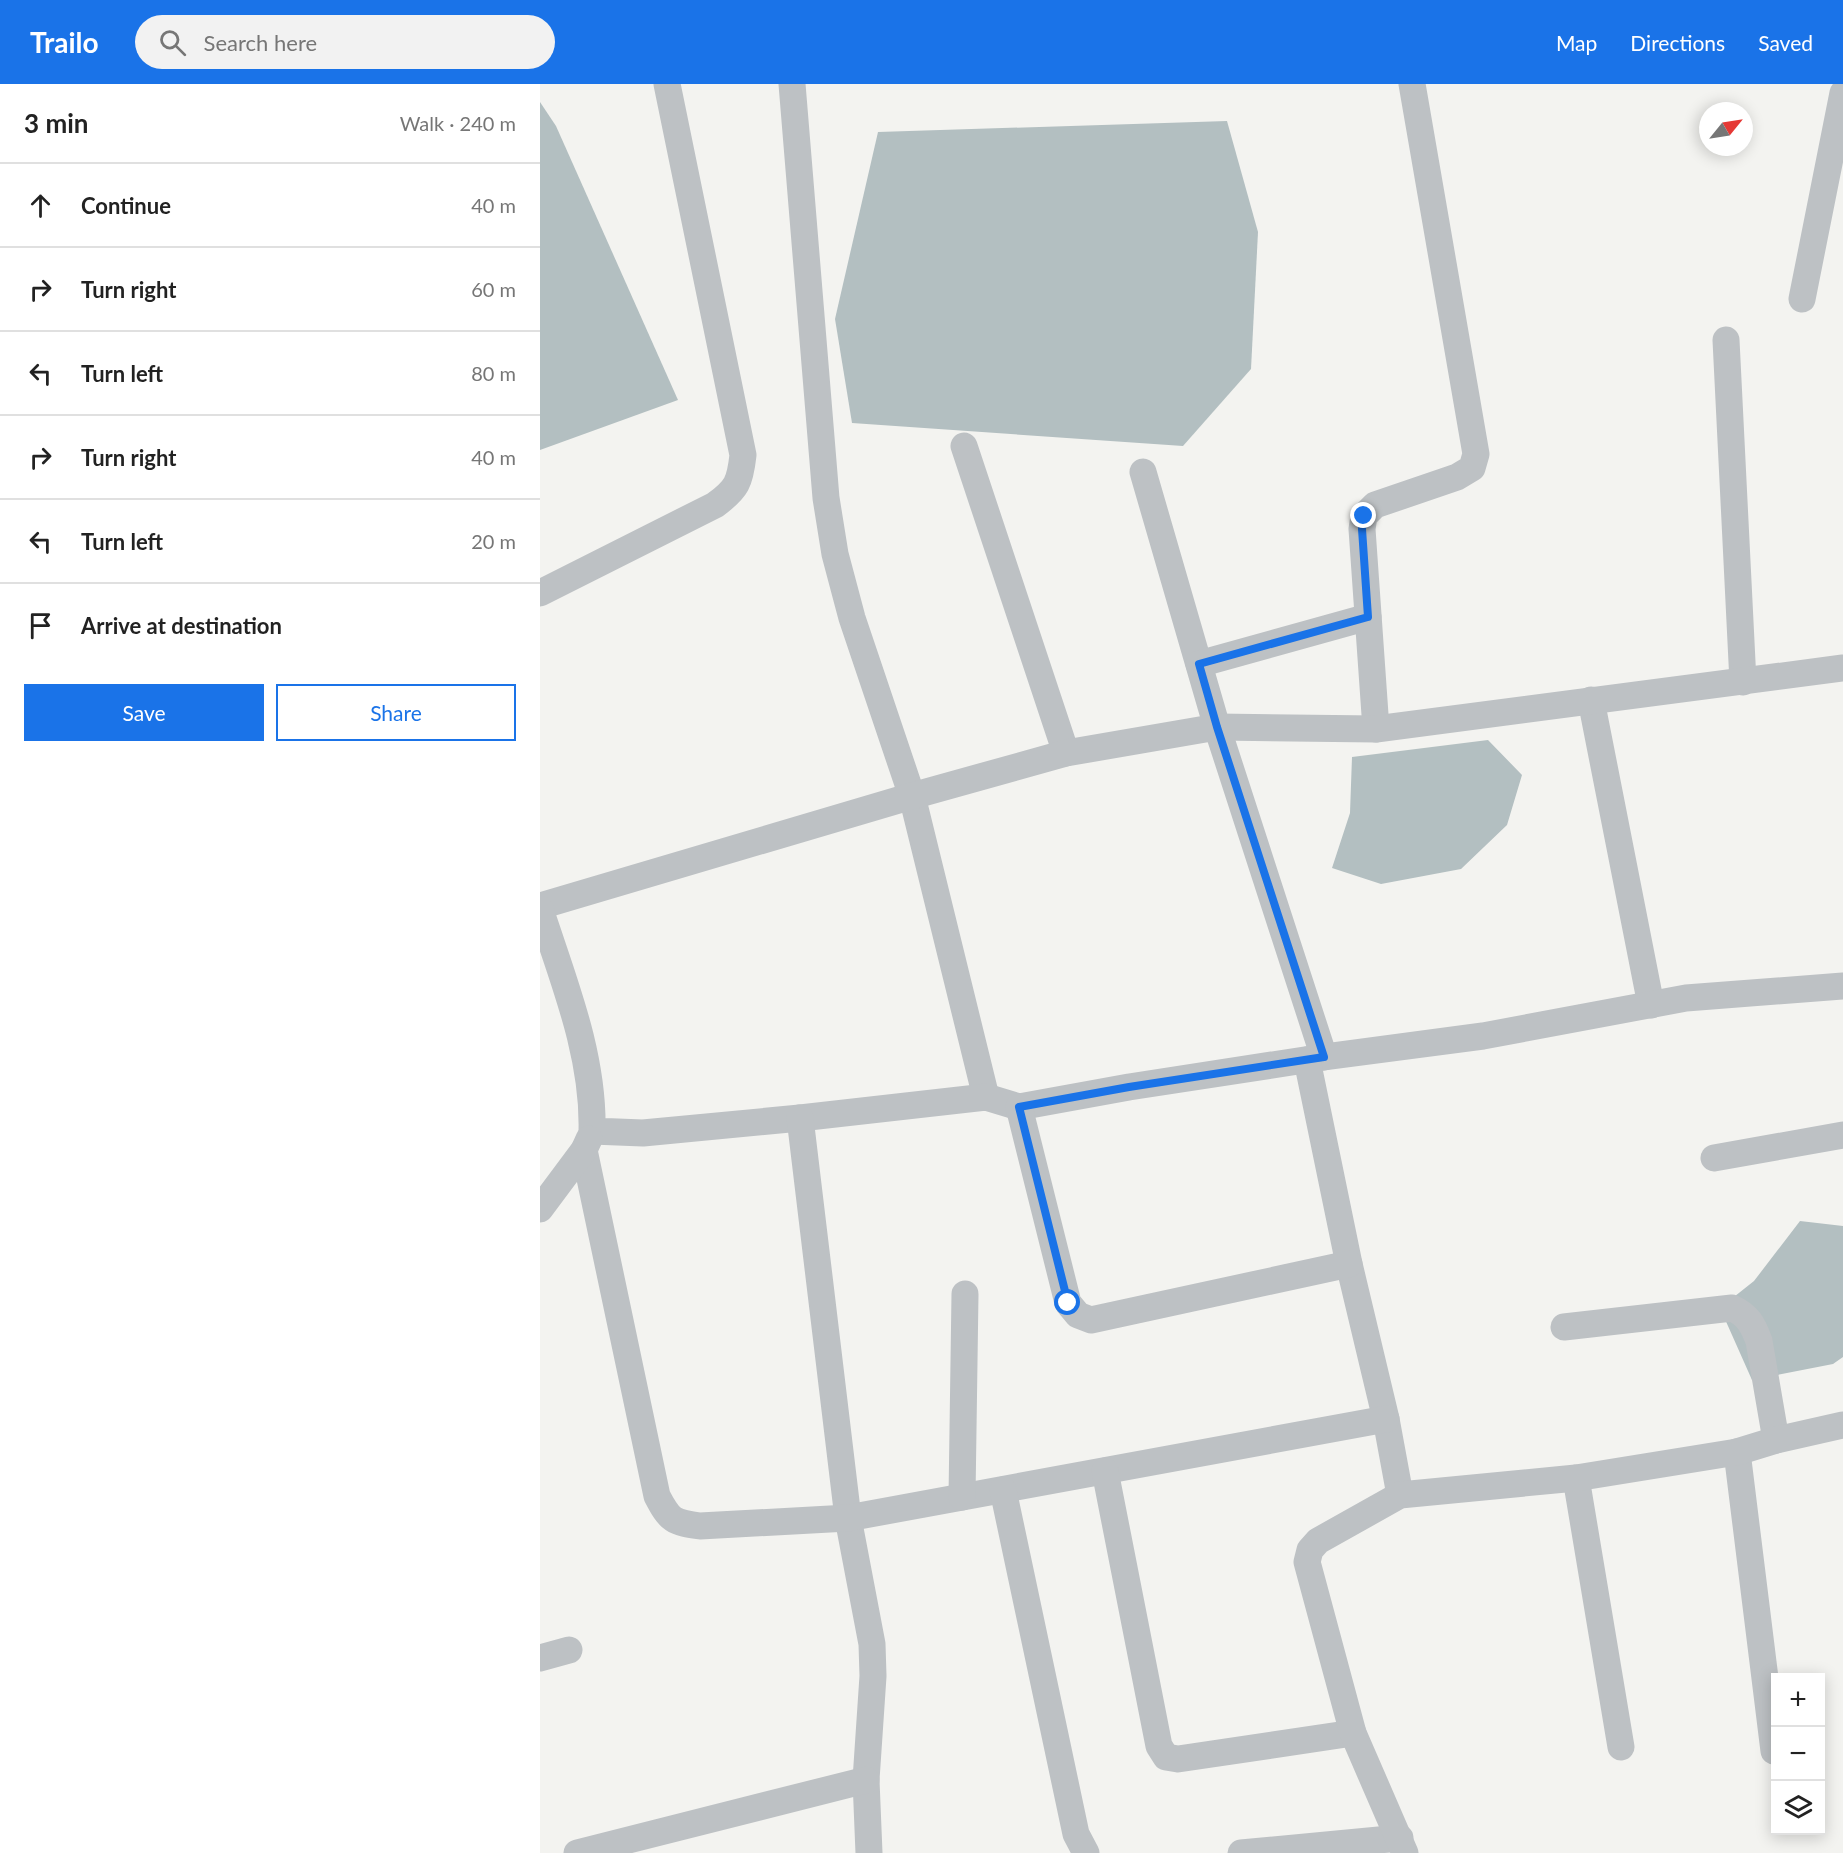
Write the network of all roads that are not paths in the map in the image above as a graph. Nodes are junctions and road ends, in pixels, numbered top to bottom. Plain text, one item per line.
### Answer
1 (667, 84) edge
2 (792, 84) edge
3 (1412, 84) edge
4 (1843, 93) edge
5 (1802, 299) dead end
6 (1726, 340) dead end
7 (964, 446) dead end
8 (1143, 472) dead end
9 (540, 593) edge
10 (1368, 617) junction
11 (1199, 664) junction
12 (1843, 668) edge
13 (1743, 682) junction
14 (1591, 700) junction
15 (1217, 727) junction
16 (1376, 729) junction
17 (1066, 753) junction
18 (912, 796) junction
19 (540, 907) edge
20 (1843, 986) edge
21 (1651, 1005) junction
22 (1315, 1058) junction
23 (986, 1097) junction
24 (1019, 1107) junction
25 (800, 1118) junction
26 (1843, 1135) edge
27 (588, 1140) junction
28 (1714, 1158) dead end
29 (540, 1209) edge
30 (1349, 1264) junction
31 (965, 1294) dead end
32 (1564, 1327) dead end
33 (1386, 1419) junction
34 (1843, 1425) edge
35 (1776, 1440) junction
36 (1737, 1452) junction
37 (1105, 1471) junction
38 (1576, 1478) junction
39 (1003, 1490) junction
40 (1400, 1496) junction
41 (962, 1497) junction
42 (848, 1518) junction
43 (569, 1650) dead end
44 (540, 1658) edge
45 (1771, 1727) edge
46 (1353, 1734) junction
47 (1621, 1747) dead end
48 (866, 1780) junction
49 (1402, 1845) edge
50 (577, 1853) edge
51 (869, 1853) edge
52 (1086, 1853) edge
53 (1241, 1853) edge

1 - 9 street
2 - 18 street
3 - 10 street
4 - 5 street
6 - 13 street
7 - 17 street
8 - 11 street
10 - 11 street
10 - 16 street
11 - 15 street
12 - 13 street
13 - 14 street
14 - 16 street
14 - 21 street
15 - 16 street
15 - 17 street
15 - 22 street
17 - 18 street
18 - 19 street
18 - 23 street
19 - 27 street
20 - 21 street
21 - 22 street
22 - 24 street
22 - 30 street
23 - 24 street
23 - 25 street
24 - 30 street
25 - 27 street
25 - 42 street
26 - 28 street
27 - 29 street
27 - 42 street
30 - 33 street
31 - 41 street
32 - 35 street
33 - 37 street
33 - 40 street
34 - 35 street
35 - 36 street
36 - 38 street
36 - 45 street
37 - 39 street
37 - 46 street
38 - 40 street
38 - 47 street
39 - 41 street
39 - 52 street
40 - 46 street
41 - 42 street
42 - 48 street
43 - 44 street
46 - 49 street
48 - 50 street
48 - 51 street
49 - 53 street

